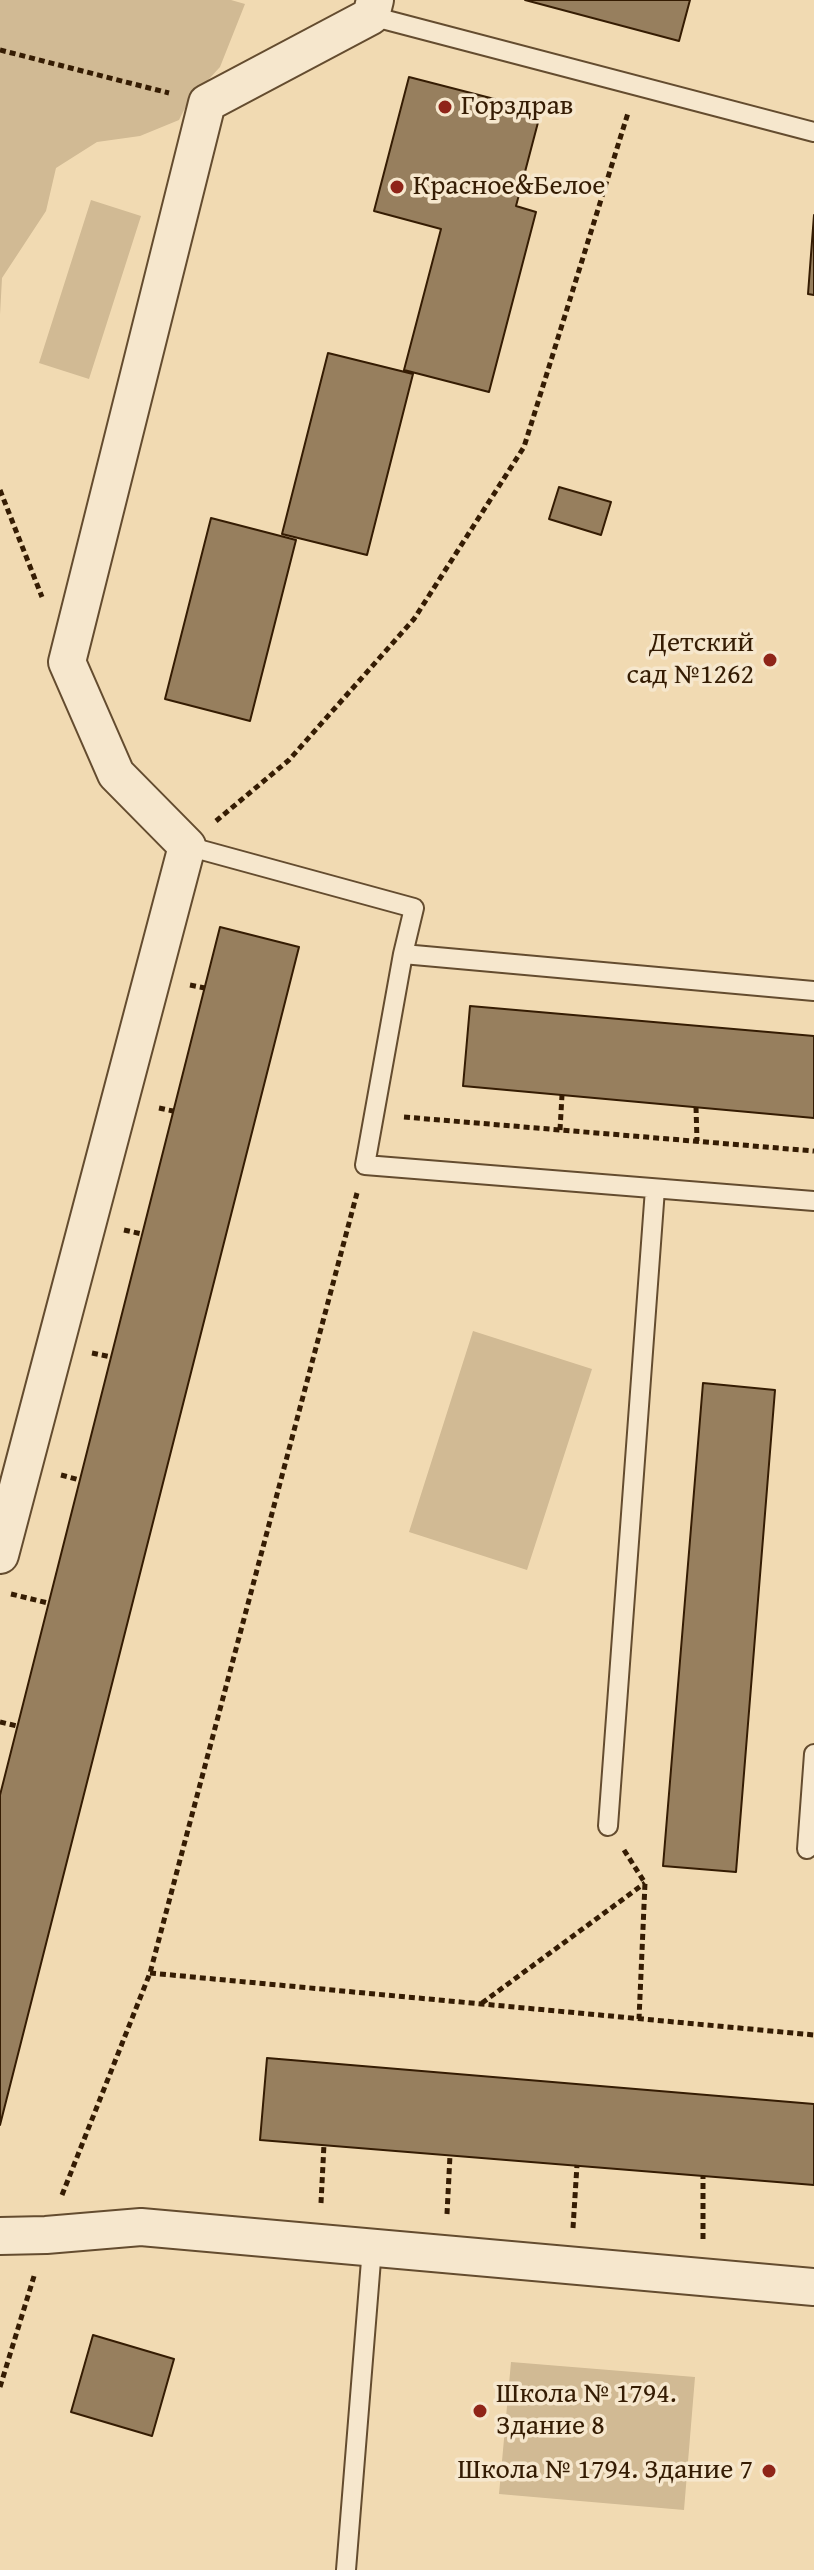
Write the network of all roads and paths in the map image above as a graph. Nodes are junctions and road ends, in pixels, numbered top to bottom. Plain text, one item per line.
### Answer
1 (373, 8) edge
2 (0, 50) edge
3 (637, 85) junction
4 (207, 103) junction
5 (814, 132) edge
6 (0, 490) edge
7 (45, 604) dead end
8 (187, 846) junction
9 (403, 954) junction
10 (814, 991) edge
11 (562, 1095) dead end
12 (696, 1107) dead end
13 (374, 1114) junction
14 (560, 1130) junction
15 (697, 1141) junction
16 (814, 1151) edge
17 (365, 1165) junction
18 (655, 1189) junction
19 (814, 1201) edge
20 (0, 1555) edge
21 (0, 1591) edge
22 (48, 1603) dead end
23 (0, 1722) edge
24 (17, 1726) dead end
25 (814, 1754) edge
26 (608, 1826) joint
27 (807, 1849) dead end
28 (645, 1883) junction
29 (150, 1973) junction
30 (481, 2004) junction
31 (639, 2019) junction
32 (814, 2035) edge
33 (324, 2144) dead end
34 (450, 2155) dead end
35 (577, 2165) dead end
36 (703, 2176) dead end
37 (46, 2235) junction
38 (0, 2236) edge
39 (319, 2242) junction
40 (372, 2248) junction
41 (445, 2254) junction
42 (571, 2265) junction
43 (702, 2277) junction
44 (814, 2287) edge
45 (0, 2387) edge
46 (346, 2570) edge

1 - 3 lane
1 - 4 street
2 - 4 path
3 - 5 lane
3 - 8 path
4 - 8 street
6 - 7 path
8 - 9 lane
8 - 20 street
9 - 10 lane
9 - 13 lane
11 - 14 path
12 - 15 path
13 - 14 path
13 - 17 lane
14 - 15 path
15 - 16 path
17 - 18 lane
17 - 29 path
18 - 19 lane
18 - 26 lane
21 - 22 path
23 - 24 path
25 - 27 lane
26 - 28 path
28 - 30 path
28 - 31 path
29 - 30 path
29 - 37 path
30 - 31 path
31 - 32 path
33 - 39 path
34 - 41 path
35 - 42 path
36 - 43 path
37 - 38 street
37 - 39 street
37 - 45 path
39 - 40 street
40 - 41 street
40 - 46 lane
41 - 42 street
42 - 43 street
43 - 44 street

